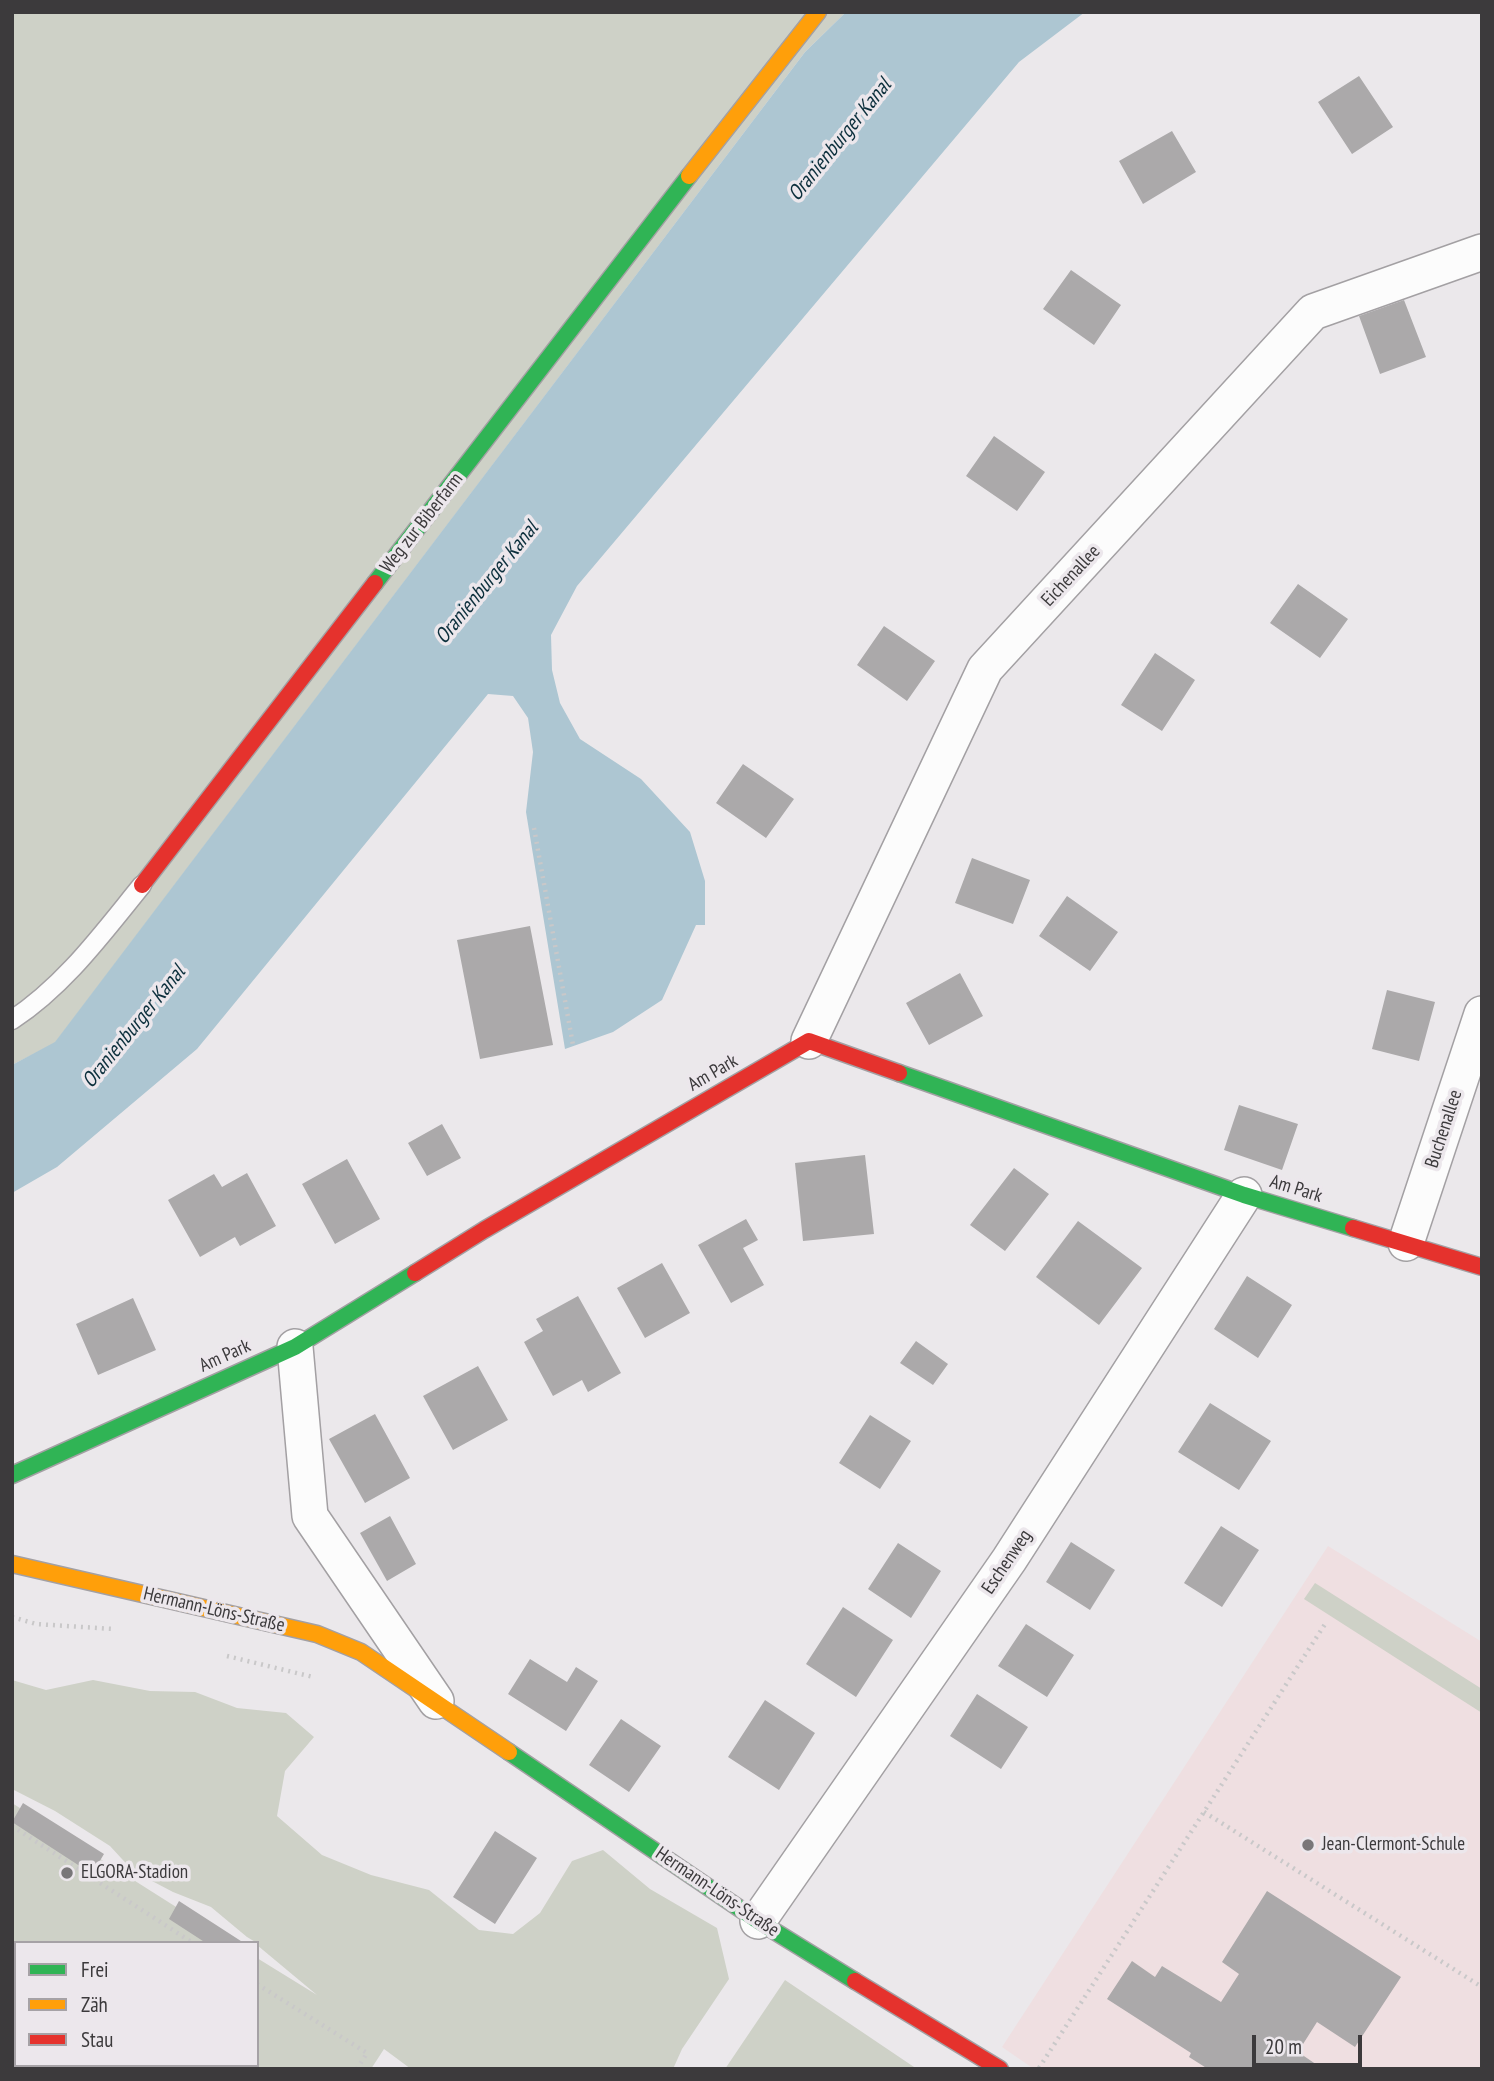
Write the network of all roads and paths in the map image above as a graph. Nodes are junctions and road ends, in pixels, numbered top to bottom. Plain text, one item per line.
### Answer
1 (818, 12) edge
2 (1482, 252) edge
3 (534, 828) dead end
4 (142, 886) joint
5 (1482, 1014) edge
6 (12, 1020) edge
7 (809, 1041) junction
8 (573, 1045) dead end
9 (1244, 1195) junction
10 (1406, 1244) junction
11 (1482, 1268) edge
12 (295, 1347) junction
13 (12, 1475) edge
14 (12, 1564) edge
15 (12, 1617) edge
16 (1327, 1622) dead end
17 (115, 1629) dead end
18 (223, 1655) dead end
19 (318, 1678) dead end
20 (440, 1706) junction
21 (1204, 1812) junction
22 (12, 1826) edge
23 (758, 1921) junction
24 (190, 1941) edge
25 (259, 1985) edge
26 (1482, 1987) edge
27 (357, 2069) edge
28 (1000, 2069) edge
29 (1038, 2069) edge

1 - 4 street, Weg zur Biberfarm
2 - 7 street, Eichenallee
3 - 8 path
4 - 6 lane, Weg zur Biberfarm
5 - 10 street, Buchenallee
7 - 9 street, Am Park
7 - 12 street, Am Park
9 - 10 street, Am Park
9 - 23 street, Eschenweg
10 - 11 street, Am Park
12 - 13 street, Am Park
12 - 20 street, Hermann-Löns-Straße
14 - 20 street, Hermann-Löns-Straße
15 - 17 path
16 - 21 path
18 - 19 path
20 - 23 street, Hermann-Löns-Straße
21 - 26 path
21 - 29 path
22 - 24 path
23 - 28 street, Hermann-Löns-Straße
25 - 27 path

